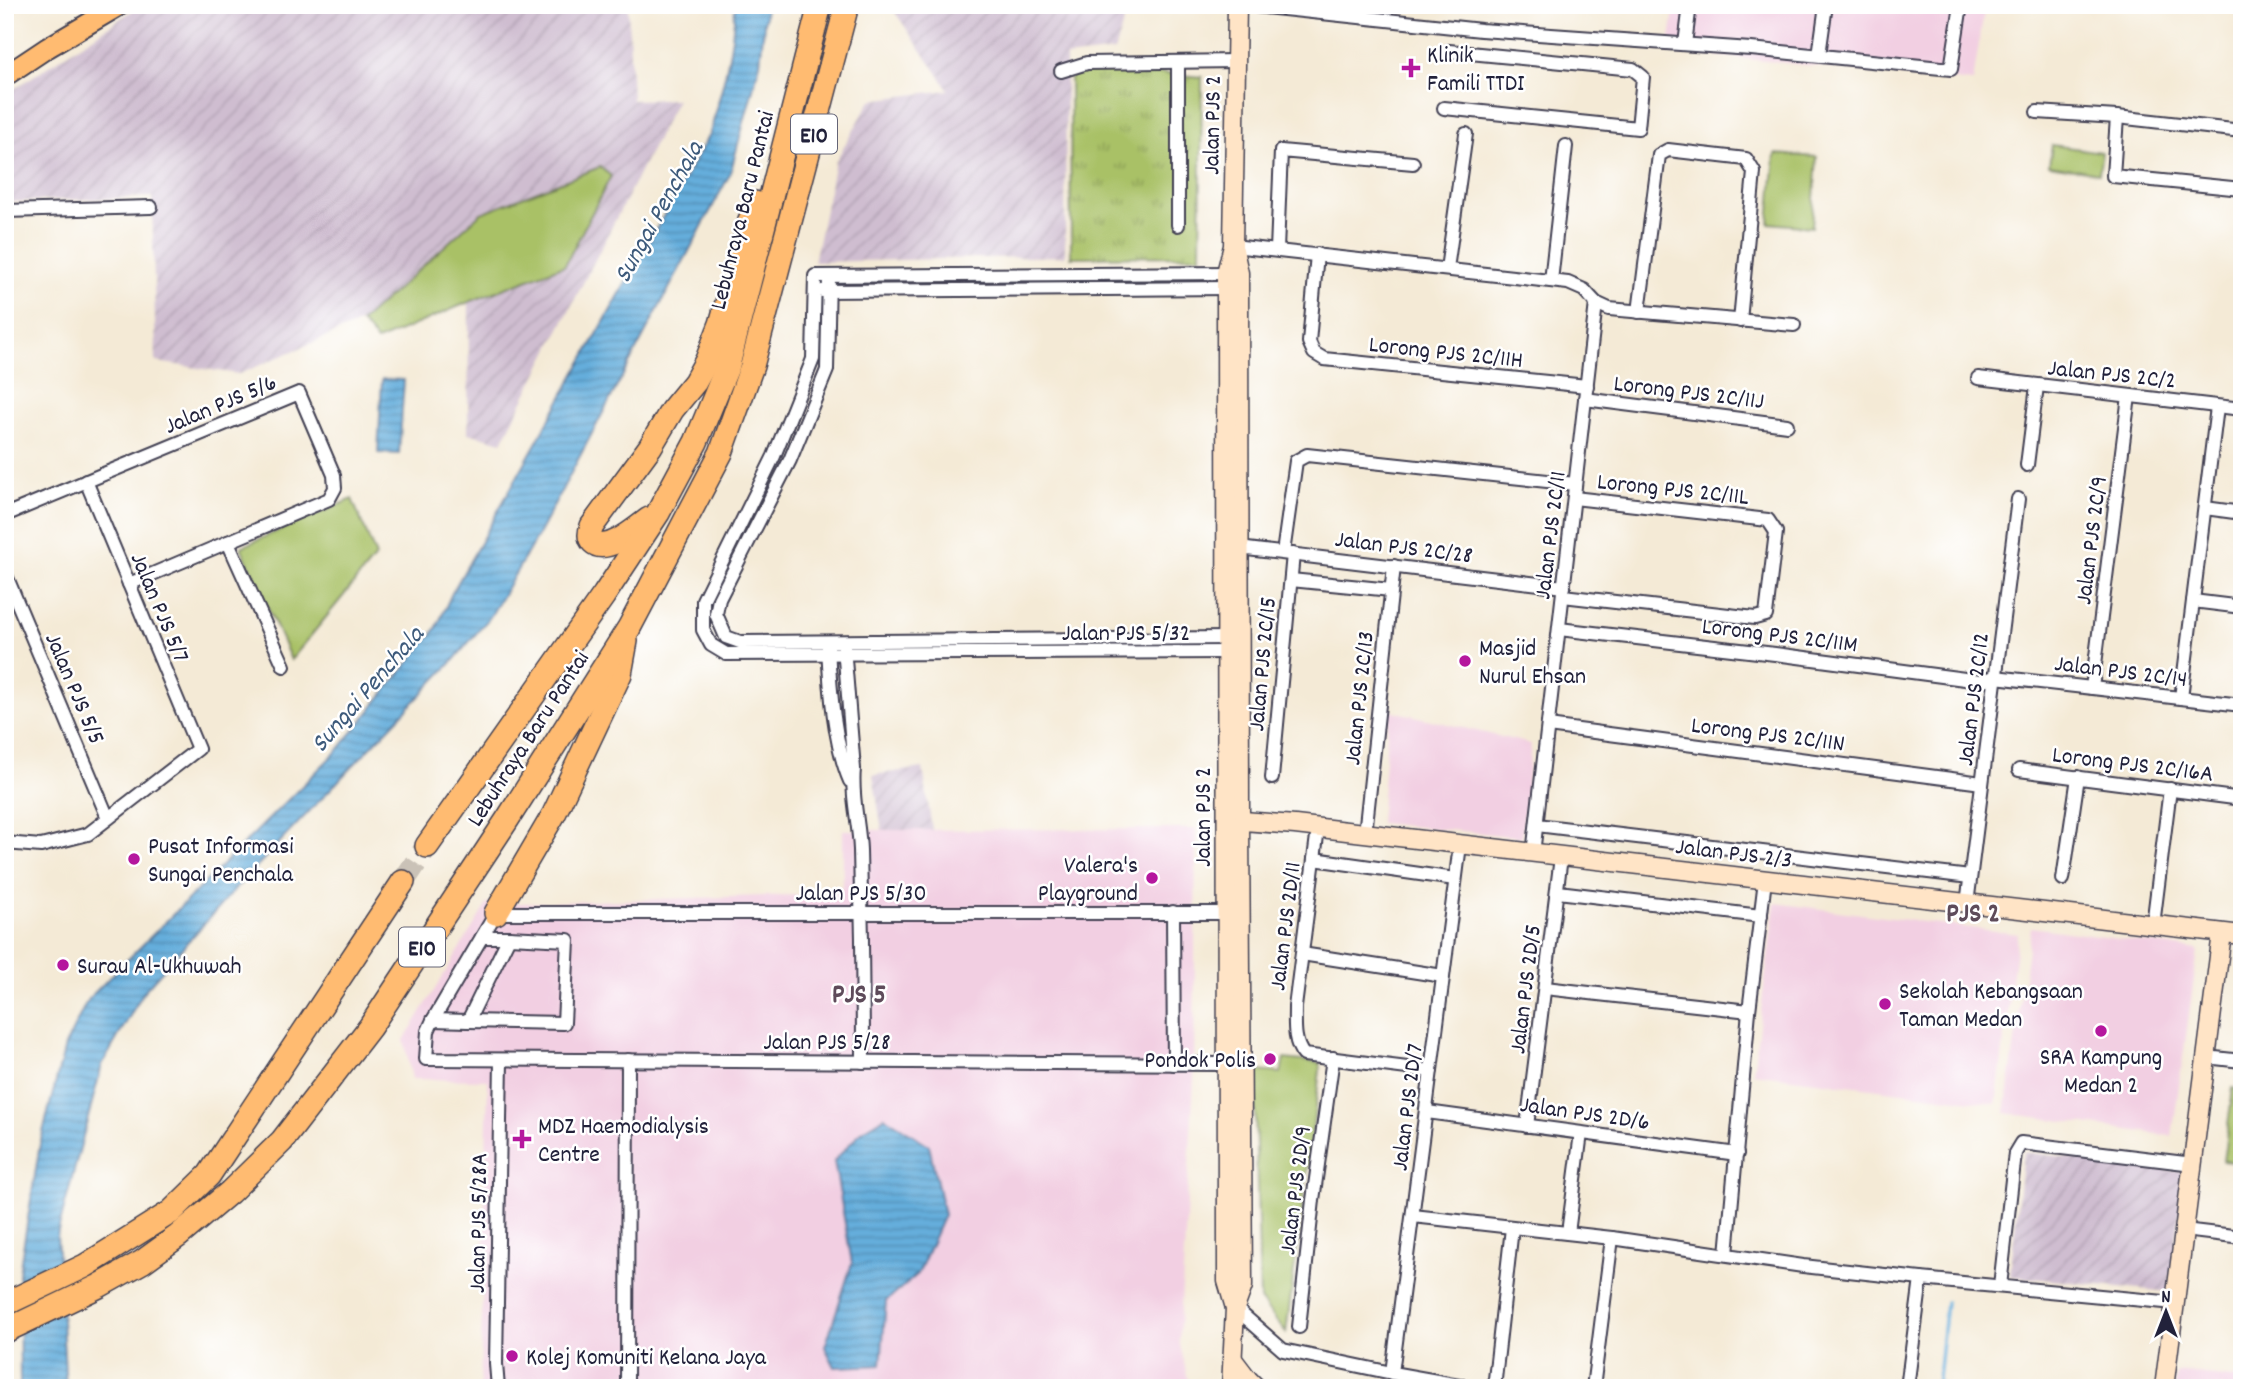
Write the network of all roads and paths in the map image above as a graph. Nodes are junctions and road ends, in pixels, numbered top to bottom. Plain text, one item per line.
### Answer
1 (108, 5) edge
2 (120, 5) edge
3 (814, 5) edge
4 (820, 5) edge
5 (847, 5) edge
6 (1237, 5) edge
7 (1246, 5) edge
8 (1690, 5) edge
9 (1826, 5) edge
10 (1961, 5) edge
11 (82, 27) junction
12 (1685, 44) junction
13 (1449, 51) dead end
14 (1819, 55) junction
15 (1237, 61) junction
16 (1178, 62) junction
17 (1061, 71) dead end
18 (5, 76) edge
19 (1444, 108) dead end
20 (2037, 112) dead end
21 (2117, 117) junction
22 (2242, 131) edge
23 (1466, 134) dead end
24 (1566, 146) dead end
25 (1413, 163) dead end
26 (2242, 189) edge
27 (151, 207) dead end
28 (5, 211) edge
29 (1178, 225) dead end
30 (1233, 246) junction
31 (1277, 250) junction
32 (1317, 254) junction
33 (1447, 269) junction
34 (829, 276) junction
35 (1233, 281) junction
36 (1551, 281) junction
37 (815, 291) junction
38 (829, 291) junction
39 (1596, 303) junction
40 (1639, 312) junction
41 (1740, 321) junction
42 (1794, 325) dead end
43 (1978, 379) dead end
44 (2037, 386) junction
45 (1586, 392) junction
46 (2129, 396) junction
47 (2217, 407) junction
48 (2242, 410) edge
49 (1787, 425) dead end
50 (2027, 465) dead end
51 (86, 481) junction
52 (1576, 484) junction
53 (1574, 498) junction
54 (2018, 499) dead end
55 (2205, 508) junction
56 (658, 513) junction
57 (2242, 513) edge
58 (5, 515) edge
59 (1768, 520) joint
60 (228, 542) junction
61 (1239, 548) junction
62 (1288, 553) junction
63 (1394, 566) junction
64 (5, 573) edge
65 (1291, 580) junction
66 (129, 584) junction
67 (1391, 590) junction
68 (1563, 591) junction
69 (2193, 601) junction
70 (2242, 607) edge
71 (629, 628) junction
72 (1559, 629) junction
73 (827, 641) junction
74 (843, 641) junction
75 (1233, 645) junction
76 (828, 655) junction
77 (844, 655) junction
78 (284, 666) dead end
79 (1995, 677) junction
80 (2092, 688) junction
81 (2181, 698) junction
82 (2242, 705) edge
83 (1548, 726) junction
84 (2020, 770) dead end
85 (2078, 777) junction
86 (1272, 778) dead end
87 (1982, 783) junction
88 (852, 784) junction
89 (2170, 789) junction
90 (2242, 799) edge
91 (108, 818) junction
92 (1233, 820) junction
93 (1537, 825) junction
94 (1318, 828) junction
95 (1365, 834) junction
96 (5, 843) edge
97 (1460, 845) junction
98 (427, 846) tunnel mouth
99 (1533, 854) junction
100 (1561, 857) junction
101 (1314, 859) junction
102 (1970, 877) junction
103 (1455, 879) junction
104 (2063, 879) dead end
105 (1765, 880) junction
106 (403, 882) tunnel mouth
107 (1558, 892) junction
108 (1967, 904) junction
109 (862, 912) junction
110 (1173, 912) junction
111 (496, 913) junction
112 (1227, 913) junction
113 (1761, 916) junction
114 (2152, 925) junction
115 (2222, 933) junction
116 (2242, 935) edge
117 (482, 937) junction
118 (509, 937) junction
119 (1302, 954) junction
120 (1443, 976) junction
121 (1545, 988) junction
122 (1749, 1011) junction
123 (433, 1020) junction
124 (468, 1021) junction
125 (2206, 1057) junction
126 (1333, 1058) junction
127 (501, 1060) junction
128 (628, 1060) junction
129 (2242, 1061) edge
130 (863, 1062) junction
131 (1174, 1064) junction
132 (1227, 1064) junction
133 (1432, 1071) junction
134 (1427, 1112) junction
135 (1527, 1126) junction
136 (1581, 1133) junction
137 (1737, 1154) junction
138 (2193, 1164) junction
139 (1413, 1216) junction
140 (1512, 1228) junction
141 (2184, 1230) junction
142 (1568, 1233) junction
143 (2242, 1237) edge
144 (1612, 1238) junction
145 (1727, 1254) junction
146 (1921, 1279) junction
147 (2000, 1286) junction
148 (2175, 1303) junction
149 (5, 1304) edge
150 (1235, 1308) junction
151 (1299, 1327) dead end
152 (5, 1331) edge
153 (1232, 1358) junction
154 (1392, 1373) junction
155 (498, 1388) edge
156 (627, 1388) edge
157 (1231, 1388) edge
158 (1257, 1388) edge
159 (1476, 1388) edge
160 (1494, 1388) edge
161 (1594, 1388) edge
162 (1907, 1388) edge
163 (2164, 1388) edge

1 - 11 main road
2 - 11 main road
3 - 56 highway
4 - 56 highway, Lebuhraya Baru Pantai / E10
5 - 71 highway, Lebuhraya Baru Pantai / E10
6 - 15 main road, Jalan PJS 2
7 - 12 street
8 - 12 street
9 - 14 street
10 - 14 street
11 - 18 main road
12 - 14 street
13 - 19 street
15 - 16 street
15 - 30 main road, Jalan PJS 2
16 - 17 street
16 - 29 street
20 - 21 street
21 - 22 street
21 - 26 street
23 - 33 street
24 - 36 street
25 - 31 street
27 - 28 street
30 - 31 street
30 - 35 main road, Jalan PJS 2
31 - 32 street
32 - 33 street
32 - 45 street, Lorong PJS 2C/11H
33 - 36 street
34 - 35 street
34 - 37 street
34 - 38 street, Jalan PJS 5/32
35 - 38 street
35 - 61 main road, Jalan PJS 2
35 - 75 main road, Jalan PJS 2
36 - 39 street
37 - 38 street
37 - 76 street, Jalan PJS 5/32
38 - 73 street, Jalan PJS 5/32
39 - 40 street
39 - 45 street, Jalan PJS 2C/11
40 - 41 street
40 - 41 street
41 - 42 street
43 - 44 street, Jalan PJS 2C/2
44 - 46 street, Jalan PJS 2C/2
44 - 50 street
45 - 49 street, Lorong PJS 2C/11J
45 - 52 street, Jalan PJS 2C/11
46 - 47 street, Jalan PJS 2C/2
46 - 80 street, Jalan PJS 2C/9
47 - 48 street, Jalan PJS 2C/2
47 - 55 street
51 - 58 street, Jalan PJS 5/6
51 - 60 street, Jalan PJS 5/6
51 - 66 street, Jalan PJS 5/7
52 - 53 street, Jalan PJS 2C/11
52 - 62 street, Jalan PJS 2C/15
53 - 59 street, Lorong PJS 2C/11L
53 - 68 street, Jalan PJS 2C/11
54 - 79 street, Jalan PJS 2C/12
55 - 57 street
55 - 69 street
56 - 98 highway, Lebuhraya Baru Pantai / E10
59 - 68 street, Jalan PJS 2C/28
60 - 66 street, Jalan PJS 5/6
60 - 78 street
61 - 62 street, Jalan PJS 2C/28
61 - 75 main road, Jalan PJS 2
62 - 63 street, Jalan PJS 2C/28
62 - 65 street, Jalan PJS 2C/15
63 - 67 street, Jalan PJS 2C/13
63 - 68 street, Jalan PJS 2C/28
64 - 91 street, Jalan PJS 5/5
65 - 67 street
65 - 86 street, Jalan PJS 2C/15
66 - 91 street, Jalan PJS 5/7
67 - 95 street, Jalan PJS 2C/13
68 - 72 street, Jalan PJS 2C/11
69 - 70 street
69 - 81 street
71 - 111 highway
71 - 152 highway, Lebuhraya Baru Pantai / E10
72 - 79 street, Lorong PJS 2C/11M
72 - 83 street, Jalan PJS 2C/11
73 - 74 street, Jalan PJS 5/32
73 - 76 street
74 - 75 street, Jalan PJS 5/32
74 - 77 street
75 - 77 street, Jalan PJS 5/32
75 - 92 main road, Jalan PJS 2
76 - 77 street, Jalan PJS 5/32
76 - 88 street
77 - 88 street
79 - 80 street, Jalan PJS 2C/14
79 - 87 street, Jalan PJS 2C/12
80 - 81 street, Jalan PJS 2C/14
81 - 82 street, Jalan PJS 2C/14
83 - 87 street, Lorong PJS 2C/11N
83 - 93 street, Jalan PJS 2C/11
84 - 85 street, Lorong PJS 2C/16A
85 - 89 street, Lorong PJS 2C/16A
85 - 104 street
87 - 102 street, Jalan PJS 2C/12
88 - 109 street
89 - 90 street, Lorong PJS 2C/16A
89 - 114 street
91 - 96 street
92 - 94 main road, Jalan PJS 2/3
92 - 112 main road, Jalan PJS 2
92 - 150 main road
93 - 99 street, Jalan PJS 2C/11
93 - 102 street
94 - 95 main road, Jalan PJS 2/3
94 - 101 street, Jalan PJS 2D/11
95 - 97 main road, Jalan PJS 2/3
97 - 99 main road, Jalan PJS 2/3
97 - 103 street, Jalan PJS 2D/7
99 - 100 main road, Jalan PJS 2/3
100 - 105 main road, Jalan PJS 2/3
100 - 107 street, Jalan PJS 2D/5
101 - 103 street
101 - 119 street, Jalan PJS 2D/11
102 - 108 street, Jalan PJS 2C/12
103 - 120 street, Jalan PJS 2D/7
105 - 108 main road, Jalan PJS 2/3
105 - 113 street
106 - 149 highway, E10
107 - 113 street
107 - 121 street, Jalan PJS 2D/5
108 - 114 main road, Jalan PJS 2/3
109 - 110 street, Jalan PJS 5/30
109 - 111 street, Jalan PJS 5/30
109 - 130 street
110 - 112 street, Jalan PJS 5/30
110 - 131 street
111 - 117 street
112 - 132 main road, Jalan PJS 2
113 - 122 street
114 - 115 main road, Jalan PJS 2/3
115 - 116 main road, Jalan PJS 2/3
115 - 125 main road
117 - 118 street
117 - 123 street
118 - 124 street
118 - 124 street
119 - 120 street
119 - 126 street, Jalan PJS 2D/11
120 - 133 street, Jalan PJS 2D/7
121 - 122 street
121 - 135 street, Jalan PJS 2D/5
122 - 137 street
123 - 124 street
123 - 127 street, Jalan PJS 5/28
125 - 129 street
125 - 138 main road
126 - 133 street
126 - 151 street, Jalan PJS 2D/9
127 - 128 street, Jalan PJS 5/28
127 - 155 street, Jalan PJS 5/28A
128 - 130 street, Jalan PJS 5/28
128 - 156 street
130 - 131 street, Jalan PJS 5/28
131 - 132 street, Jalan PJS 5/28
132 - 150 main road, Jalan PJS 2
133 - 134 street, Jalan PJS 2D/7
134 - 135 street, Jalan PJS 2D/6
134 - 139 street, Jalan PJS 2D/7
135 - 136 street, Jalan PJS 2D/6
136 - 137 street, Jalan PJS 2D/6
136 - 142 street
137 - 145 street
138 - 141 main road
138 - 147 street
139 - 140 street
139 - 154 street, Jalan PJS 2D/7
140 - 142 street
140 - 160 street
141 - 143 street
141 - 148 main road
142 - 144 street
144 - 145 street
144 - 161 street
145 - 146 street
146 - 147 street
146 - 162 street
147 - 148 street
148 - 163 main road
150 - 153 main road, Jalan PJS 2
150 - 154 street
153 - 157 main road, Jalan PJS 2
153 - 158 main road
154 - 159 street

